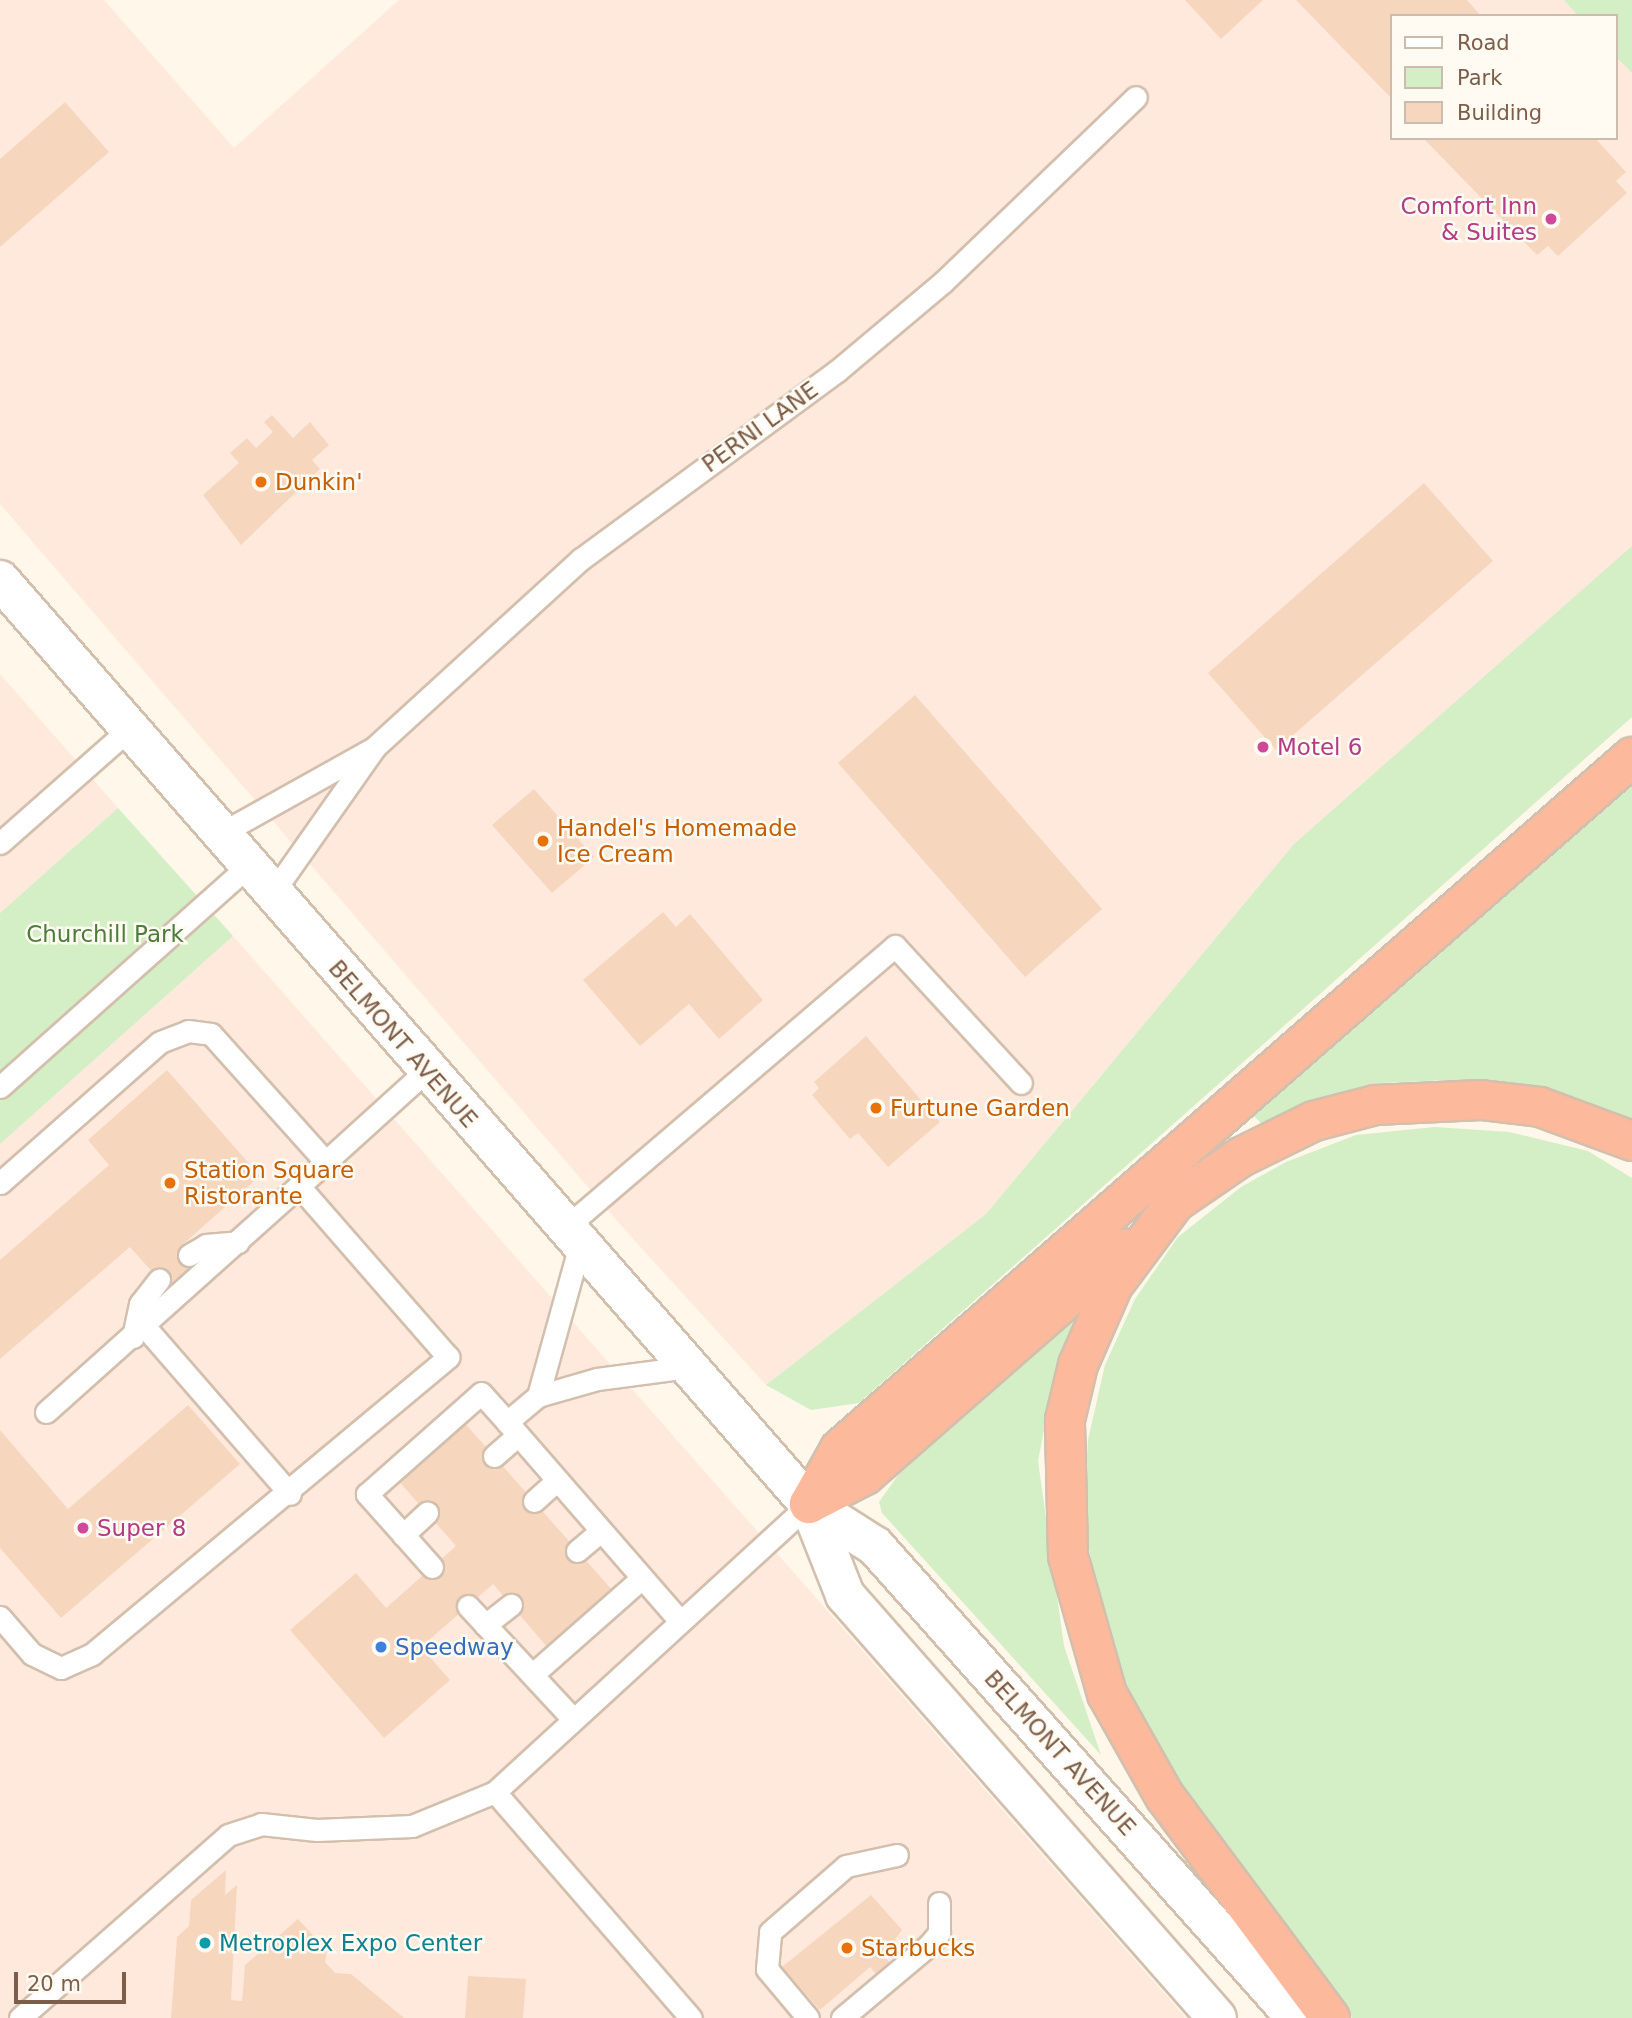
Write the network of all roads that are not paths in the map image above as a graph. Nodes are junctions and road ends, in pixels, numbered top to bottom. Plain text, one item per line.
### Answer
1 (1136, 97) dead end
2 (0, 580) edge
3 (128, 730) junction
4 (375, 747) junction
5 (1632, 757) edge
6 (3, 834) edge
7 (218, 835) junction
8 (259, 881) junction
9 (426, 1071) junction
10 (1021, 1083) dead end
11 (0, 1087) edge
12 (1632, 1141) edge
13 (326, 1162) junction
14 (0, 1183) edge
15 (299, 1185) junction
16 (1175, 1202) junction
17 (573, 1237) junction
18 (238, 1242) junction
19 (189, 1255) dead end
20 (159, 1280) dead end
21 (139, 1332) junction
22 (688, 1367) junction
23 (538, 1396) junction
24 (46, 1412) dead end
25 (512, 1429) junction
26 (494, 1456) dead end
27 (557, 1480) junction
28 (290, 1494) junction
29 (534, 1502) dead end
30 (809, 1504) junction
31 (427, 1513) dead end
32 (601, 1531) junction
33 (403, 1535) junction
34 (577, 1551) dead end
35 (432, 1567) dead end
36 (642, 1578) junction
37 (511, 1605) dead end
38 (468, 1606) dead end
39 (0, 1617) edge
40 (680, 1621) junction
41 (485, 1625) junction
42 (533, 1674) junction
43 (573, 1719) junction
44 (495, 1792) junction
45 (897, 1855) dead end
46 (939, 1903) dead end
47 (20, 2018) edge
48 (691, 2018) edge
49 (808, 2018) edge
50 (842, 2018) edge
51 (1217, 2018) edge
52 (1296, 2018) edge
53 (1330, 2018) edge

1 - 4 lane, PERNI LANE
2 - 3 main road, BELMONT AVENUE
3 - 6 lane
3 - 7 main road, BELMONT AVENUE
4 - 7 lane
4 - 8 lane
5 - 30 highway
7 - 8 main road, BELMONT AVENUE
8 - 9 main road, BELMONT AVENUE
8 - 11 lane
9 - 13 lane
9 - 17 main road, BELMONT AVENUE
10 - 17 lane
12 - 16 highway
13 - 14 lane
13 - 15 lane
15 - 18 lane
15 - 28 lane
16 - 30 highway
16 - 53 highway
17 - 22 main road, BELMONT AVENUE
17 - 23 lane
18 - 19 lane
18 - 21 lane
20 - 21 lane
21 - 24 lane
21 - 28 lane
22 - 23 lane
22 - 30 main road, BELMONT AVENUE
23 - 25 lane
25 - 26 lane
25 - 27 lane
25 - 33 lane
27 - 29 lane
27 - 32 lane
28 - 39 lane
30 - 40 lane
30 - 51 main road, BELMONT AVENUE
30 - 52 main road, BELMONT AVENUE
31 - 33 lane
32 - 34 lane
32 - 36 lane
33 - 35 lane
36 - 40 lane
36 - 42 lane
37 - 41 lane
38 - 41 lane
40 - 43 lane
41 - 42 lane
42 - 43 lane
43 - 44 lane
44 - 47 lane
44 - 48 lane
45 - 49 lane
46 - 50 lane

